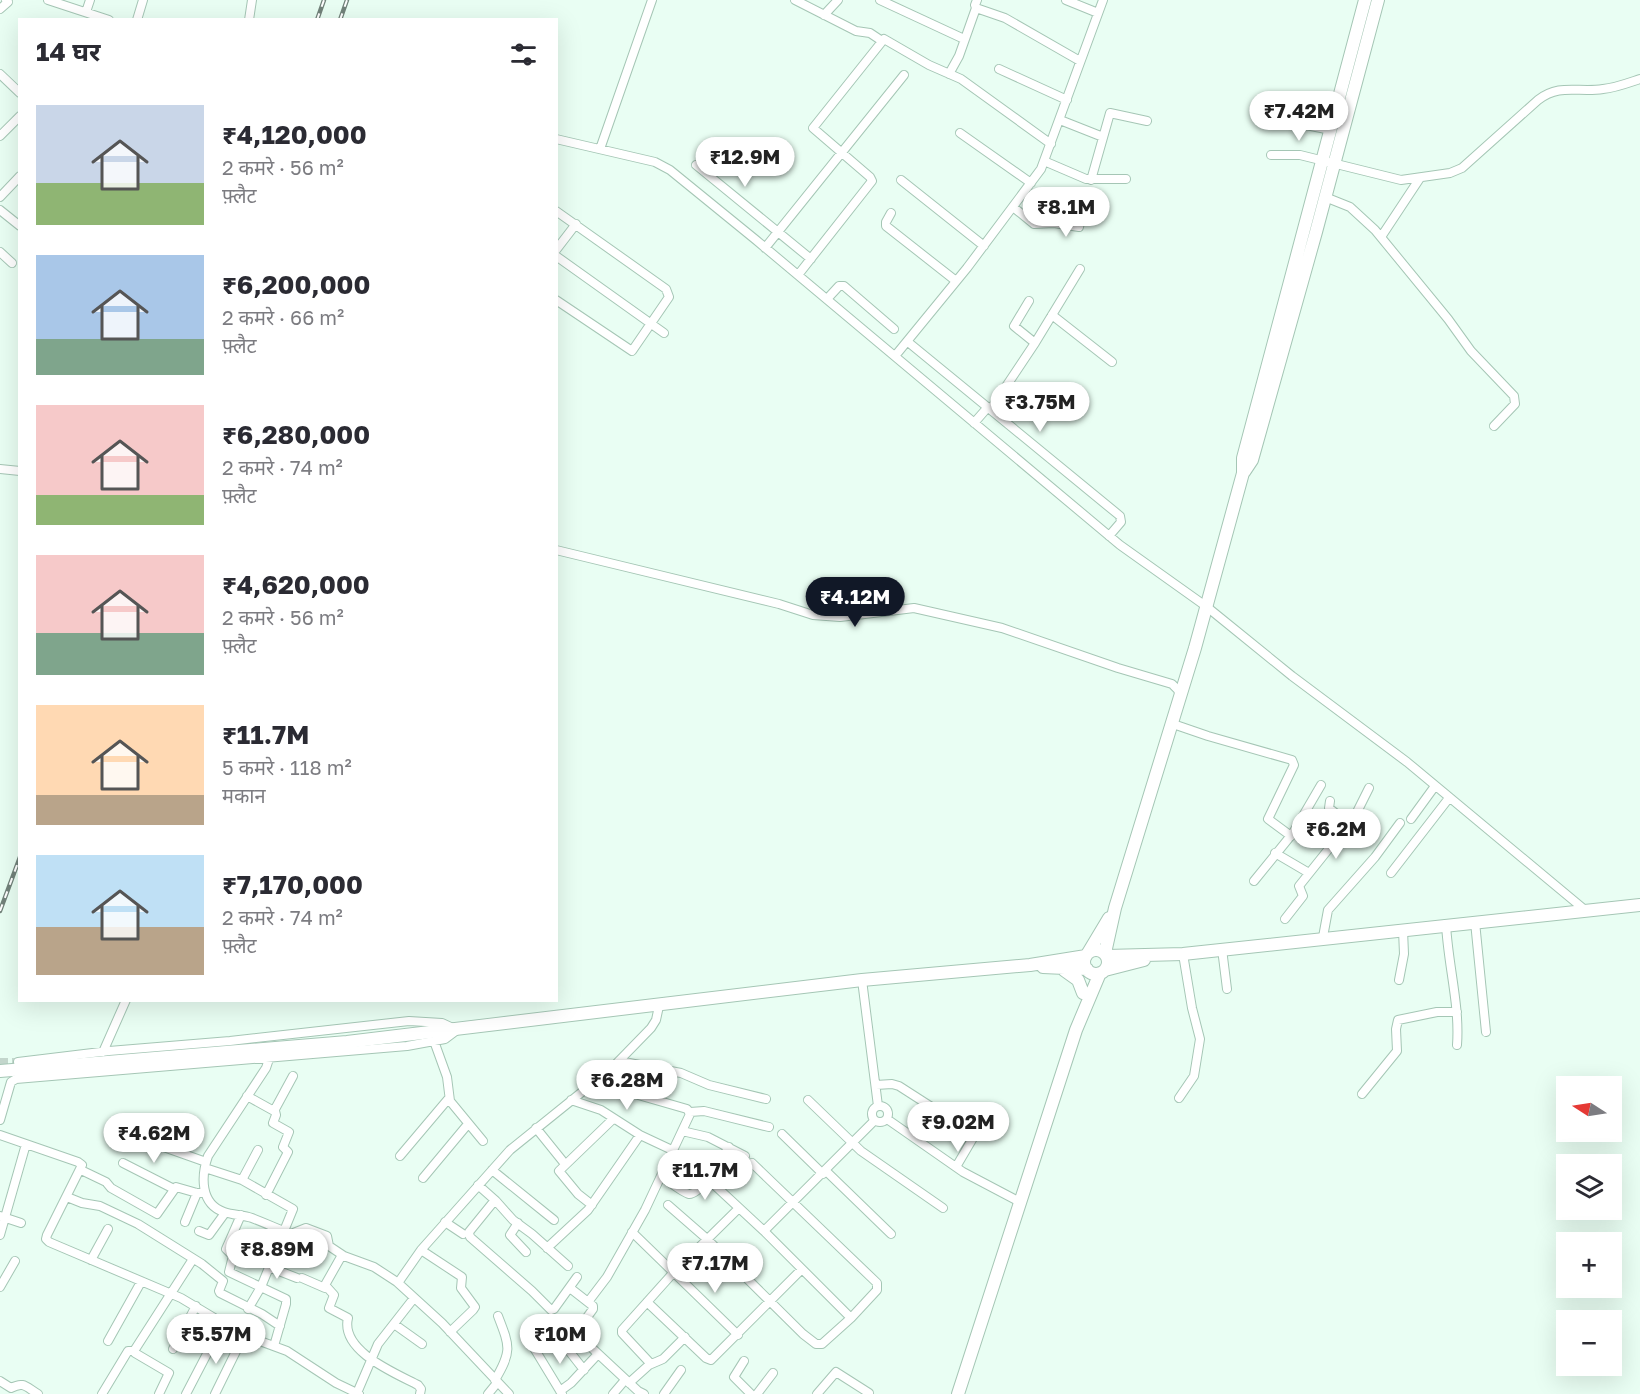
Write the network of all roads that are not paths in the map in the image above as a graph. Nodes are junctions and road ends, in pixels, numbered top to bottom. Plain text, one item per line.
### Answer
1 (48, 0) edge
2 (90, 0) edge
3 (143, 0) edge
4 (252, 0) edge
5 (652, 0) edge
6 (795, 0) edge
7 (880, 0) edge
8 (1066, 0) edge
9 (1103, 0) edge
10 (1365, 0) edge
11 (1377, 0) edge
12 (8, 1) edge
13 (834, 1) edge
14 (976, 4) edge
15 (0, 9) edge
16 (86, 12) junction
17 (1098, 14) junction
18 (824, 15) junction
19 (102, 18) edge
20 (138, 18) edge
21 (249, 18) edge
22 (964, 39) junction
23 (882, 41) junction
24 (1080, 61) junction
25 (999, 69) dead end
26 (0, 74) edge
27 (949, 74) junction
28 (904, 75) dead end
29 (1640, 79) edge
30 (18, 91) edge
31 (1067, 99) junction
32 (1256, 115) dead end
33 (18, 118) edge
34 (1060, 120) junction
35 (1147, 121) dead end
36 (1331, 130) junction
37 (960, 133) dead end
38 (0, 136) edge
39 (1103, 137) junction
40 (558, 139) edge
41 (1051, 144) junction
42 (600, 149) junction
43 (841, 152) junction
44 (1271, 155) dead end
45 (1044, 161) junction
46 (1328, 163) junction
47 (696, 165) dead end
48 (18, 178) edge
49 (1420, 178) junction
50 (1126, 179) dead end
51 (901, 180) dead end
52 (1091, 180) junction
53 (1031, 183) junction
54 (1086, 192) dead end
55 (0, 197) edge
56 (1325, 197) junction
57 (1012, 207) junction
58 (0, 210) edge
59 (558, 212) edge
60 (891, 213) dead end
61 (18, 224) edge
62 (576, 224) junction
63 (778, 231) junction
64 (1381, 237) junction
65 (984, 246) junction
66 (558, 247) edge
67 (765, 248) junction
68 (0, 252) edge
69 (558, 257) edge
70 (811, 259) junction
71 (12, 263) dead end
72 (1080, 269) dead end
73 (798, 275) junction
74 (956, 281) junction
75 (827, 299) junction
76 (558, 301) edge
77 (1029, 301) dead end
78 (1052, 315) junction
79 (651, 324) junction
80 (894, 329) dead end
81 (664, 333) dead end
82 (908, 342) junction
83 (1035, 343) junction
84 (895, 356) junction
85 (1112, 362) dead end
86 (989, 408) junction
87 (974, 423) junction
88 (1494, 426) dead end
89 (0, 469) edge
90 (18, 471) edge
91 (1243, 473) junction
92 (1109, 536) junction
93 (558, 550) edge
94 (1207, 607) junction
95 (1188, 675) junction
96 (1158, 680) junction
97 (1181, 698) junction
98 (1173, 724) junction
99 (1321, 785) dead end
100 (1436, 786) junction
101 (1369, 788) dead end
102 (1449, 798) junction
103 (1330, 801) dead end
104 (1412, 819) dead end
105 (1400, 823) dead end
106 (1349, 824) junction
107 (1291, 836) junction
108 (1275, 853) junction
109 (1309, 873) junction
110 (1391, 873) dead end
111 (1254, 881) dead end
112 (1640, 905) edge
113 (1115, 908) junction
114 (1585, 910) junction
115 (1285, 919) dead end
116 (1475, 922) junction
117 (1446, 924) junction
118 (1403, 930) junction
119 (1323, 937) junction
120 (1222, 949) junction
121 (1087, 954) junction
122 (1106, 954) junction
123 (1183, 954) junction
124 (1163, 955) junction
125 (1030, 965) junction
126 (1063, 969) junction
127 (1095, 971) junction
128 (1399, 980) dead end
129 (862, 981) junction
130 (1227, 989) dead end
131 (1083, 993) junction
132 (125, 1002) edge
133 (659, 1005) junction
134 (1457, 1012) junction
135 (458, 1030) junction
136 (1076, 1030) junction
137 (1486, 1032) dead end
138 (434, 1041) junction
139 (1457, 1045) dead end
140 (103, 1052) junction
141 (269, 1059) junction
142 (619, 1061) junction
143 (18, 1062) tunnel mouth
144 (0, 1071) edge
145 (293, 1076) dead end
146 (593, 1082) junction
147 (876, 1085) junction
148 (1362, 1094) dead end
149 (247, 1096) junction
150 (449, 1098) junction
151 (1179, 1098) dead end
152 (766, 1099) dead end
153 (571, 1100) junction
154 (808, 1100) dead end
155 (878, 1106) junction
156 (275, 1111) junction
157 (690, 1112) junction
158 (614, 1119) junction
159 (887, 1119) junction
160 (0, 1120) edge
161 (874, 1121) junction
162 (468, 1124) junction
163 (769, 1127) dead end
164 (536, 1128) junction
165 (682, 1131) junction
166 (782, 1134) dead end
167 (0, 1135) edge
168 (640, 1135) junction
169 (483, 1141) dead end
170 (854, 1143) junction
171 (26, 1144) junction
172 (158, 1145) dead end
173 (729, 1147) junction
174 (258, 1150) dead end
175 (672, 1150) junction
176 (400, 1156) dead end
177 (745, 1156) dead end
178 (123, 1163) dead end
179 (753, 1163) dead end
180 (565, 1164) junction
181 (205, 1165) junction
182 (956, 1167) junction
183 (81, 1170) junction
184 (492, 1170) junction
185 (824, 1172) junction
186 (661, 1176) junction
187 (423, 1178) dead end
188 (708, 1179) junction
189 (242, 1180) junction
190 (478, 1185) junction
191 (174, 1189) junction
192 (201, 1193) junction
193 (266, 1195) junction
194 (67, 1197) junction
195 (495, 1200) junction
196 (794, 1202) junction
197 (1020, 1202) junction
198 (592, 1205) junction
199 (668, 1205) dead end
200 (739, 1208) junction
201 (943, 1208) dead end
202 (225, 1213) junction
203 (241, 1215) junction
204 (2, 1217) edge
205 (554, 1220) dead end
206 (185, 1221) dead end
207 (445, 1222) junction
208 (21, 1223) dead end
209 (518, 1223) junction
210 (108, 1228) dead end
211 (199, 1231) dead end
212 (284, 1231) junction
213 (764, 1231) junction
214 (632, 1232) junction
215 (463, 1234) dead end
216 (891, 1234) dead end
217 (0, 1235) edge
218 (707, 1239) junction
219 (547, 1248) junction
220 (421, 1250) junction
221 (526, 1252) dead end
222 (342, 1255) junction
223 (193, 1258) junction
224 (91, 1260) junction
225 (15, 1261) dead end
226 (568, 1266) dead end
227 (269, 1267) junction
228 (802, 1269) junction
229 (674, 1272) junction
230 (577, 1277) dead end
231 (141, 1282) junction
232 (398, 1283) junction
233 (0, 1287) edge
234 (261, 1287) junction
235 (325, 1287) junction
236 (570, 1288) junction
237 (170, 1294) junction
238 (414, 1298) junction
239 (588, 1302) junction
240 (648, 1302) junction
241 (770, 1302) junction
242 (196, 1306) junction
243 (248, 1309) junction
244 (498, 1316) dead end
245 (851, 1318) junction
246 (223, 1323) junction
247 (394, 1324) junction
248 (280, 1326) junction
249 (450, 1332) junction
250 (577, 1332) junction
251 (548, 1333) dead end
252 (244, 1335) junction
253 (738, 1335) junction
254 (685, 1337) junction
255 (108, 1341) dead end
256 (422, 1344) dead end
257 (274, 1346) junction
258 (173, 1349) dead end
259 (134, 1351) junction
260 (598, 1354) junction
261 (371, 1359) junction
262 (744, 1361) dead end
263 (651, 1364) junction
264 (584, 1370) junction
265 (681, 1370) dead end
266 (773, 1373) dead end
267 (0, 1381) edge
268 (496, 1381) junction
269 (627, 1381) junction
270 (561, 1392) edge
271 (354, 1393) edge
272 (869, 1393) edge
273 (38, 1394) edge
274 (102, 1394) edge
275 (159, 1394) edge
276 (186, 1394) edge
277 (215, 1394) edge
278 (420, 1394) edge
279 (488, 1394) edge
280 (509, 1394) edge
281 (613, 1394) edge
282 (644, 1394) edge
283 (664, 1394) edge
284 (751, 1394) edge
285 (757, 1394) edge
286 (817, 1394) edge
287 (958, 1394) edge

1 - 16 street
2 - 16 street
3 - 20 street
4 - 21 street
5 - 42 street
6 - 18 street
7 - 22 street
8 - 17 street
9 - 17 street
10 - 36 highway
11 - 46 highway
12 - 15 street
13 - 18 street
14 - 22 street
14 - 24 street
16 - 19 street
17 - 24 street
18 - 23 street
22 - 27 street
23 - 27 street
23 - 43 street
24 - 31 street
25 - 31 street
26 - 30 street
27 - 41 street
28 - 43 street
29 - 49 street
31 - 34 street
32 - 36 street
33 - 38 street
34 - 39 street
34 - 41 street
35 - 39 street
36 - 46 highway
37 - 53 street
39 - 52 street
40 - 42 street
41 - 45 street
42 - 67 street
43 - 63 street
43 - 70 street
44 - 46 street
45 - 52 street
45 - 53 street
46 - 49 street
46 - 56 highway
46 - 91 highway
47 - 63 street
48 - 55 street
49 - 64 street
50 - 52 street
51 - 65 street
53 - 57 street
54 - 57 street
56 - 64 street
56 - 91 highway
57 - 65 street
58 - 61 street
59 - 62 street
60 - 74 street
62 - 66 street
62 - 79 street
63 - 67 street
63 - 70 street
64 - 88 street
65 - 74 street
67 - 73 street
68 - 71 street
69 - 79 street
70 - 73 street
72 - 78 street
73 - 75 street
74 - 82 street
75 - 80 street
75 - 84 street
76 - 79 street
77 - 83 street
78 - 83 street
78 - 85 street
79 - 81 street
82 - 84 street
82 - 86 street
83 - 86 street
84 - 87 street
86 - 87 street
86 - 92 street
87 - 92 street
89 - 90 street
91 - 94 highway
92 - 94 street
93 - 96 street
94 - 95 highway
94 - 100 street
95 - 96 street
95 - 97 highway
96 - 97 street
97 - 98 highway
98 - 107 street
98 - 113 highway
99 - 107 street
100 - 102 street
100 - 104 street
101 - 106 street
102 - 110 street
102 - 114 street
103 - 106 street
105 - 119 street
106 - 109 street
107 - 108 street
108 - 109 street
108 - 111 street
109 - 115 street
112 - 114 highway
113 - 121 highway
113 - 122 highway
114 - 116 highway
116 - 117 highway
116 - 137 street
117 - 118 highway
117 - 134 street
118 - 119 highway
118 - 128 street
119 - 120 highway
120 - 123 highway
120 - 130 street
121 - 122 highway
121 - 125 highway
121 - 127 highway
122 - 124 highway
122 - 127 highway
123 - 124 highway
123 - 151 street
124 - 127 highway
125 - 126 highway
125 - 129 highway
126 - 127 highway
126 - 131 highway
127 - 131 highway
127 - 136 highway
129 - 133 highway
129 - 147 street
131 - 136 highway
132 - 140 street
133 - 135 highway
133 - 142 street
134 - 139 street
134 - 148 street
135 - 138 street
135 - 140 street
135 - 144 highway
136 - 197 highway
138 - 141 street
138 - 150 street
140 - 143 street
141 - 149 street
141 - 160 street
142 - 146 street
142 - 152 street
145 - 156 street
146 - 153 street
146 - 157 street
147 - 155 street
147 - 182 street
149 - 156 street
149 - 181 street
150 - 162 street
150 - 176 street
153 - 158 street
153 - 164 street
154 - 170 street
155 - 159 street
155 - 161 street
156 - 193 street
157 - 163 street
157 - 165 street
158 - 168 street
158 - 180 street
159 - 161 street
159 - 182 street
161 - 170 street
162 - 169 street
162 - 187 street
164 - 180 street
164 - 184 street
165 - 173 street
165 - 175 street
166 - 185 street
167 - 171 street
168 - 175 street
168 - 198 street
170 - 185 street
170 - 201 street
171 - 183 street
171 - 204 street
172 - 181 street
173 - 177 street
173 - 188 street
174 - 189 street
175 - 186 street
178 - 191 street
179 - 196 street
180 - 198 street
181 - 189 street
181 - 192 street
182 - 197 street
183 - 191 street
183 - 194 street
184 - 190 street
184 - 205 street
185 - 196 street
185 - 216 street
186 - 188 street
186 - 214 street
188 - 200 street
189 - 193 street
190 - 195 street
190 - 207 street
191 - 192 street
192 - 202 street
192 - 206 street
193 - 212 street
194 - 223 street
194 - 224 street
195 - 209 street
195 - 236 street
196 - 213 street
196 - 245 street
197 - 287 highway
198 - 219 street
199 - 218 street
200 - 213 street
200 - 218 street
202 - 203 street
202 - 211 street
203 - 212 street
203 - 234 street
204 - 208 street
204 - 217 street
207 - 215 street
207 - 220 street
209 - 219 street
209 - 221 street
210 - 224 street
212 - 222 street
212 - 227 street
213 - 228 street
214 - 229 street
214 - 239 street
218 - 229 street
218 - 241 street
219 - 226 street
220 - 232 street
220 - 249 street
222 - 232 street
222 - 235 street
223 - 237 street
223 - 243 street
224 - 231 street
225 - 233 street
227 - 234 street
227 - 235 street
228 - 241 street
228 - 245 street
229 - 240 street
229 - 253 street
230 - 236 street
231 - 237 street
231 - 255 street
232 - 238 street
234 - 243 street
234 - 248 street
235 - 261 street
236 - 239 street
237 - 242 street
237 - 259 street
238 - 247 street
238 - 249 street
239 - 250 street
240 - 254 street
240 - 263 street
241 - 245 street
241 - 253 street
242 - 246 street
242 - 258 street
243 - 248 street
244 - 268 street
246 - 252 street
246 - 276 street
247 - 256 street
247 - 261 street
248 - 257 street
249 - 268 street
250 - 260 street
250 - 264 street
251 - 270 street
252 - 257 street
252 - 277 street
253 - 254 street
254 - 263 street
257 - 271 street
259 - 274 street
259 - 275 street
260 - 264 street
260 - 269 street
261 - 271 street
261 - 278 street
262 - 284 street
263 - 269 street
264 - 270 street
265 - 283 street
266 - 285 street
267 - 273 street
268 - 279 street
268 - 280 street
269 - 281 street
269 - 282 street
272 - 286 street

